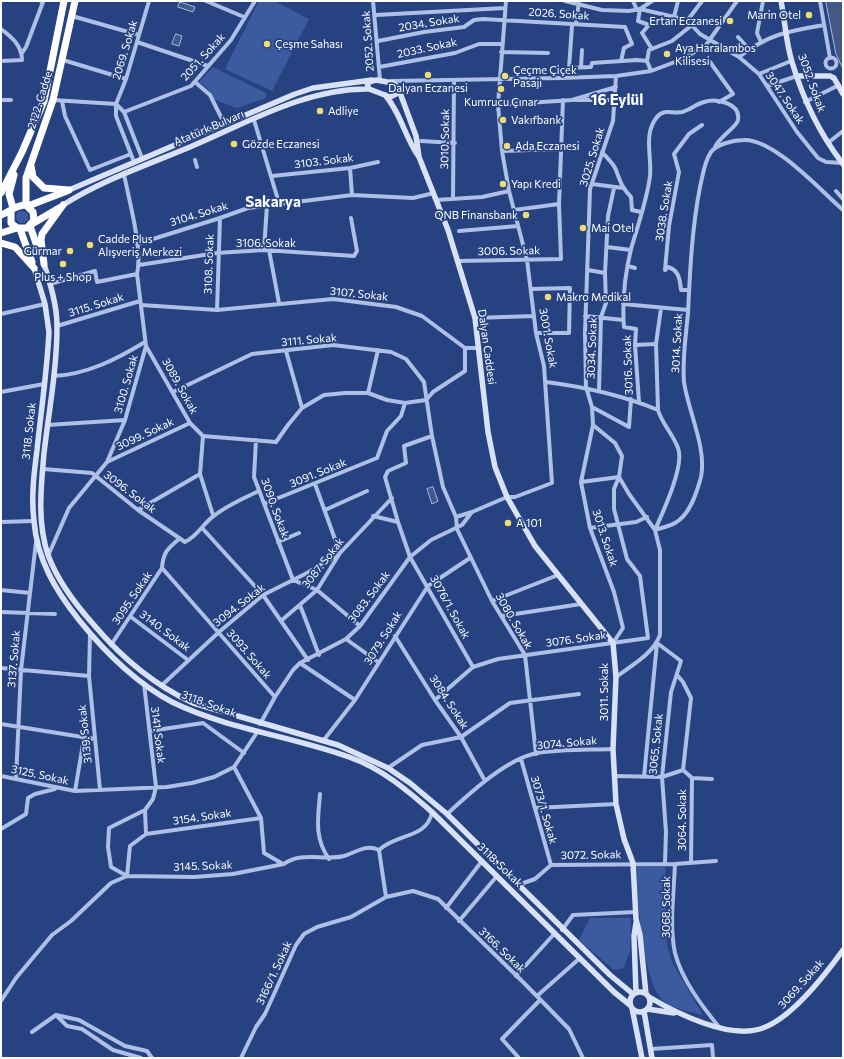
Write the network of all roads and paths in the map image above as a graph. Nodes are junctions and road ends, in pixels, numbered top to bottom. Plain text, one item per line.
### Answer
1 (42, 1) edge
2 (64, 1) edge
3 (75, 1) edge
4 (149, 1) edge
5 (206, 1) edge
6 (255, 1) edge
7 (373, 1) edge
8 (506, 1) edge
9 (565, 1) edge
10 (633, 1) edge
11 (652, 1) edge
12 (678, 1) edge
13 (702, 1) edge
14 (737, 1) edge
15 (763, 1) edge
16 (781, 1) edge
17 (820, 1) edge
18 (579, 2) edge
19 (505, 8) junction
20 (639, 10) junction
21 (376, 15) junction
22 (72, 16) junction
23 (674, 17) junction
24 (244, 18) junction
25 (505, 20) junction
26 (687, 21) junction
27 (574, 25) junction
28 (692, 25) junction
29 (824, 25) junction
30 (1, 29) edge
31 (787, 31) junction
32 (139, 36) junction
33 (738, 37) dead end
34 (710, 40) junction
35 (378, 41) junction
36 (137, 42) junction
37 (761, 42) junction
38 (502, 44) junction
39 (652, 49) junction
40 (749, 49) junction
41 (582, 50) dead end
42 (502, 52) junction
43 (22, 53) junction
44 (548, 53) dead end
45 (739, 57) junction
46 (830, 58) dead end
47 (63, 60) junction
48 (1, 61) edge
49 (648, 61) junction
50 (791, 61) junction
51 (621, 62) junction
52 (710, 62) dead end
53 (208, 66) junction
54 (379, 67) junction
55 (581, 67) junction
56 (650, 71) junction
57 (759, 74) junction
58 (616, 76) junction
59 (797, 76) junction
60 (126, 79) junction
61 (372, 80) junction
62 (454, 80) junction
63 (500, 80) junction
64 (382, 81) junction
65 (195, 82) junction
66 (839, 85) junction
67 (767, 86) junction
68 (616, 87) junction
69 (369, 89) junction
70 (399, 90) junction
71 (843, 94) edge
72 (385, 95) junction
73 (1, 100) edge
74 (10, 100) dead end
75 (54, 100) junction
76 (563, 100) junction
77 (572, 100) junction
78 (614, 100) junction
79 (62, 101) junction
80 (719, 102) junction
81 (805, 102) junction
82 (116, 104) junction
83 (498, 105) junction
84 (124, 112) junction
85 (254, 120) junction
86 (224, 123) junction
87 (702, 125) dead end
88 (843, 131) edge
89 (421, 141) dead end
90 (829, 142) junction
91 (455, 143) junction
92 (715, 147) junction
93 (562, 149) junction
94 (22, 152) junction
95 (502, 152) junction
96 (602, 152) junction
97 (131, 154) junction
98 (419, 157) junction
99 (142, 158) junction
100 (195, 160) dead end
101 (134, 162) junction
102 (378, 162) dead end
103 (31, 163) junction
104 (843, 163) edge
105 (197, 167) dead end
106 (350, 168) junction
107 (124, 174) junction
108 (272, 176) junction
109 (592, 184) junction
110 (614, 188) junction
111 (623, 188) junction
112 (69, 190) junction
113 (509, 191) junction
114 (836, 191) dead end
115 (1, 193) edge
116 (434, 193) junction
117 (352, 196) junction
118 (453, 197) junction
119 (843, 199) edge
120 (436, 200) junction
121 (279, 203) junction
122 (559, 204) junction
123 (63, 205) junction
124 (268, 205) junction
125 (27, 206) junction
126 (12, 210) junction
127 (514, 210) junction
128 (843, 210) edge
129 (641, 212) junction
130 (1, 215) edge
131 (220, 218) junction
132 (351, 218) dead end
133 (31, 225) junction
134 (518, 226) junction
135 (19, 229) junction
136 (459, 231) dead end
137 (1, 233) edge
138 (1, 243) edge
139 (136, 244) junction
140 (607, 247) junction
141 (267, 250) junction
142 (631, 250) junction
143 (217, 253) junction
144 (458, 260) junction
145 (527, 260) junction
146 (44, 264) junction
147 (139, 265) junction
148 (628, 266) junction
149 (34, 268) junction
150 (635, 268) dead end
151 (588, 270) junction
152 (605, 273) junction
153 (136, 274) junction
154 (50, 284) junction
155 (531, 289) junction
156 (689, 290) junction
157 (141, 303) junction
158 (279, 303) junction
159 (45, 304) junction
160 (623, 304) junction
161 (661, 308) junction
162 (217, 310) junction
163 (688, 310) junction
164 (1, 314) edge
165 (534, 316) junction
166 (585, 316) junction
167 (601, 316) junction
168 (474, 318) junction
169 (623, 320) junction
170 (57, 326) junction
171 (536, 333) junction
172 (146, 344) junction
173 (656, 344) junction
174 (635, 345) junction
175 (464, 348) junction
176 (478, 348) junction
177 (378, 350) junction
178 (286, 351) junction
179 (53, 376) junction
180 (546, 382) junction
181 (44, 384) junction
182 (586, 387) junction
183 (599, 391) junction
184 (1, 392) edge
185 (173, 392) junction
186 (368, 393) junction
187 (631, 399) junction
188 (426, 400) junction
189 (639, 402) junction
190 (405, 403) junction
191 (302, 408) junction
192 (592, 408) junction
193 (658, 410) junction
194 (125, 420) junction
195 (190, 423) junction
196 (48, 425) junction
197 (593, 425) junction
198 (203, 436) junction
199 (432, 436) junction
200 (256, 440) junction
201 (107, 462) junction
202 (43, 469) junction
203 (200, 474) junction
204 (95, 477) junction
205 (619, 477) junction
206 (581, 482) junction
207 (552, 483) joint
208 (315, 484) junction
209 (259, 491) junction
210 (367, 491) dead end
211 (507, 497) junction
212 (392, 498) junction
213 (266, 503) junction
214 (138, 510) junction
215 (325, 510) junction
216 (472, 512) junction
217 (214, 515) junction
218 (373, 516) junction
219 (456, 517) junction
220 (647, 517) junction
221 (34, 521) junction
222 (1, 522) edge
223 (398, 522) junction
224 (617, 523) junction
225 (457, 528) junction
226 (590, 528) junction
227 (203, 529) junction
228 (655, 530) junction
229 (299, 534) dead end
230 (179, 539) junction
231 (36, 541) junction
232 (278, 542) junction
233 (340, 553) junction
234 (48, 556) junction
235 (410, 557) junction
236 (470, 558) junction
237 (162, 568) junction
238 (558, 575) junction
239 (293, 580) junction
240 (428, 586) junction
241 (1, 590) edge
242 (317, 590) junction
243 (30, 593) junction
244 (263, 595) junction
245 (492, 601) junction
246 (581, 604) junction
247 (300, 605) junction
248 (1, 612) edge
249 (28, 613) junction
250 (55, 614) dead end
251 (502, 616) junction
252 (130, 617) junction
253 (282, 620) junction
254 (360, 626) junction
255 (219, 632) junction
256 (90, 634) junction
257 (395, 636) junction
258 (346, 639) junction
259 (613, 643) junction
260 (657, 643) junction
261 (111, 645) junction
262 (319, 655) junction
263 (525, 655) junction
264 (188, 660) junction
265 (308, 660) junction
266 (378, 662) junction
267 (300, 663) junction
268 (473, 667) junction
269 (1, 668) edge
270 (21, 670) junction
271 (677, 675) junction
272 (89, 676) junction
273 (616, 677) junction
274 (144, 684) junction
275 (161, 686) junction
276 (579, 694) dead end
277 (275, 697) junction
278 (354, 700) junction
279 (435, 700) junction
280 (529, 701) junction
281 (1, 724) edge
282 (260, 724) junction
283 (19, 727) junction
284 (150, 731) junction
285 (258, 731) junction
286 (461, 736) junction
287 (84, 738) junction
288 (95, 739) junction
289 (324, 741) junction
290 (613, 749) junction
291 (244, 754) junction
292 (536, 754) junction
293 (521, 759) junction
294 (234, 767) junction
295 (388, 768) junction
296 (683, 770) junction
297 (1, 776) edge
298 (615, 776) junction
299 (644, 777) junction
300 (662, 777) junction
301 (692, 778) junction
302 (16, 779) junction
303 (712, 780) dead end
304 (485, 781) junction
305 (156, 787) junction
306 (58, 789) junction
307 (100, 790) junction
308 (75, 791) junction
309 (320, 794) dead end
310 (616, 804) junction
311 (536, 808) junction
312 (145, 810) junction
313 (432, 812) junction
314 (447, 814) junction
315 (261, 818) junction
316 (1, 829) edge
317 (146, 834) junction
318 (379, 850) junction
319 (329, 859) junction
320 (482, 861) junction
321 (716, 861) dead end
322 (633, 863) junction
323 (665, 863) junction
324 (691, 863) junction
325 (284, 864) junction
326 (675, 864) junction
327 (550, 865) junction
328 (128, 876) junction
329 (497, 876) junction
330 (518, 885) junction
331 (386, 897) junction
332 (446, 908) junction
333 (636, 912) junction
334 (636, 919) junction
335 (459, 921) junction
336 (562, 930) junction
337 (555, 933) junction
338 (843, 950) edge
339 (581, 957) junction
340 (516, 976) junction
341 (635, 994) junction
342 (647, 995) junction
343 (536, 996) junction
344 (2, 998) edge
345 (540, 1000) junction
346 (631, 1006) junction
347 (646, 1010) junction
348 (677, 1013) junction
349 (56, 1015) junction
350 (719, 1027) junction
351 (32, 1032) dead end
352 (651, 1049) junction
353 (141, 1058) edge
354 (152, 1058) edge
355 (241, 1058) edge
356 (519, 1058) edge
357 (583, 1058) edge
358 (642, 1058) edge
359 (652, 1058) edge
360 (713, 1058) edge

1 - 43 street
2 - 94 highway, 2122. Cadde
3 - 22 highway, 2122. Cadde
4 - 32 street, 2069. Sokak
5 - 24 street
6 - 24 street, 2051. Sokak
7 - 21 street, 2052. Sokak
8 - 19 street, 3001. Sokak
9 - 18 street
10 - 20 street
11 - 20 street
12 - 23 street
13 - 26 street
14 - 34 street
15 - 37 street
16 - 31 main road, 3052. Sokak
17 - 29 street
18 - 20 street
18 - 27 street
19 - 21 street
19 - 25 street, 3001. Sokak
20 - 23 street
20 - 39 street
21 - 35 street, 2052. Sokak
22 - 32 street
22 - 47 highway, 2122. Cadde
23 - 26 street
24 - 53 street, 2051. Sokak
25 - 27 street, 2026. Sokak
25 - 35 street, 2034. Sokak
25 - 38 street, 3001. Sokak
26 - 28 street, 3047. Sokak
27 - 51 street, 2026. Sokak
27 - 55 street
28 - 34 street, 3047. Sokak
28 - 39 street
29 - 31 street
29 - 46 street
30 - 43 street
31 - 37 street
31 - 50 main road, 3052. Sokak
32 - 36 street, 2069. Sokak
33 - 40 street
34 - 45 street, 3047. Sokak
34 - 56 street
35 - 54 street, 2052. Sokak
36 - 53 street
36 - 60 street, 2069. Sokak
37 - 40 street
38 - 42 street, 3001. Sokak
38 - 54 street, 2033. Sokak
39 - 49 street
40 - 45 street
41 - 55 street
42 - 44 street
42 - 63 street, 3001. Sokak
43 - 48 street
45 - 57 street, 3047. Sokak
47 - 60 street
47 - 75 highway, 2122. Cadde
49 - 51 street
49 - 56 street
50 - 57 street
50 - 59 main road, 3052. Sokak
51 - 55 street
52 - 80 street
53 - 65 street, 2051. Sokak
54 - 64 street, 2052. Sokak
56 - 58 street
57 - 67 street, 3047. Sokak
58 - 63 street
58 - 68 street, 3025. Sokak
59 - 66 main road
59 - 67 street
59 - 81 main road, 3052. Sokak
60 - 82 street, 2069. Sokak
61 - 64 main road, Atatürk Bulvarı
61 - 69 main road
61 - 86 main road, Atatürk Bulvarı
62 - 63 street
62 - 64 street
62 - 91 street, 3010. Sokak
63 - 83 street, 3001. Sokak
64 - 70 main road
65 - 84 street, 2051. Sokak
65 - 86 street
66 - 71 main road
66 - 81 street
67 - 104 street, 3047. Sokak
68 - 77 street
68 - 78 street, 3025. Sokak
69 - 72 main road, Atatürk Bulvarı
69 - 85 main road, Atatürk Bulvarı
70 - 72 main road
70 - 98 main road
72 - 98 main road
73 - 74 street
75 - 79 street
75 - 103 highway, 2122. Cadde
76 - 77 street
76 - 83 street
76 - 93 street
77 - 78 street
78 - 96 street, 3025. Sokak
79 - 82 street
79 - 97 street
80 - 92 street
80 - 129 street, 3016. Sokak
81 - 90 main road, 3052. Sokak
82 - 84 street
82 - 97 street
83 - 95 street, 3001. Sokak
84 - 99 street
85 - 107 main road, Atatürk Bulvarı
85 - 108 street
86 - 99 main road, Atatürk Bulvarı
87 - 156 street, 3038. Sokak
88 - 90 street
89 - 91 street
90 - 104 main road, 3052. Sokak
91 - 118 street, 3010. Sokak
92 - 128 street
92 - 156 street, 3014. Sokak
93 - 95 street
93 - 122 street
94 - 115 highway, 2122. Cadde
94 - 126 highway
95 - 113 street, 3001. Sokak
96 - 109 street, 3025. Sokak
96 - 111 street
97 - 101 street
98 - 116 main road, Dalyan Caddesi
99 - 101 main road, Atatürk Bulvarı
100 - 105 street
101 - 112 main road, Atatürk Bulvarı
102 - 106 street, 3103. Sokak
103 - 112 highway
103 - 125 highway, 2122. Cadde
106 - 108 street, 3103. Sokak
106 - 117 street
107 - 123 main road, Atatürk Bulvarı
107 - 139 street, 3100. Sokak
108 - 121 street
109 - 110 street
109 - 151 street, 3025. Sokak
110 - 111 street
110 - 140 street, 3034. Sokak
111 - 129 street
112 - 125 highway
113 - 118 street
113 - 127 street, 3001. Sokak
114 - 119 street
116 - 117 street, 3104. Sokak
116 - 120 main road, Dalyan Caddesi
117 - 121 street, 3104. Sokak
118 - 120 street
120 - 144 main road, Dalyan Caddesi
121 - 124 street, 3104. Sokak
122 - 127 street
122 - 145 street, 3006. Sokak
123 - 133 highway
123 - 146 highway
124 - 131 street, 3104. Sokak
124 - 141 street
125 - 126 highway
125 - 133 highway
126 - 130 highway
126 - 135 highway
127 - 134 street, 3001. Sokak
129 - 142 street, 3016. Sokak
131 - 139 street, 3104. Sokak
131 - 143 street, 3108. Sokak
132 - 141 street, 3106. Sokak
133 - 135 highway
133 - 146 highway
134 - 136 street
134 - 145 street, 3001. Sokak
135 - 137 highway
135 - 149 highway
138 - 149 highway
139 - 147 street, 3100. Sokak
140 - 142 street
140 - 152 street, 3034. Sokak
141 - 143 street, 3106. Sokak
141 - 158 street
142 - 148 street, 3016. Sokak
143 - 147 street, 3106. Sokak
143 - 162 street, 3108. Sokak
144 - 145 street, 3006. Sokak
144 - 168 main road, Dalyan Caddesi
145 - 155 street, 3001. Sokak
146 - 154 main road, 3118. Sokak
147 - 153 street, 3100. Sokak
148 - 150 street
148 - 160 street, 3016. Sokak
149 - 159 main road, 3118. Sokak
151 - 152 street
151 - 166 street, 3025. Sokak
152 - 167 street, 3034. Sokak
153 - 154 street
153 - 157 street, 3100. Sokak
154 - 170 main road, 3118. Sokak
155 - 165 street, 3001. Sokak
155 - 171 street
156 - 163 street, 3014. Sokak
157 - 162 street, 3107. Sokak
157 - 170 street, 3115. Sokak
157 - 172 street, 3100. Sokak
158 - 162 street, 3107. Sokak
158 - 175 street, 3107. Sokak
159 - 164 street
159 - 181 main road, 3118. Sokak
160 - 161 street
160 - 169 street, 3016. Sokak
161 - 163 street
161 - 173 street
163 - 228 street, 3014. Sokak
165 - 168 street
165 - 171 street, 3001. Sokak
166 - 167 street
166 - 182 street, 3025. Sokak
167 - 169 street
167 - 183 street, 3034. Sokak
168 - 176 main road, Dalyan Caddesi
169 - 174 street, 3016. Sokak
170 - 179 main road, 3118. Sokak
171 - 180 street, 3001. Sokak
172 - 179 street
172 - 185 street, 3089. Sokak
172 - 194 street, 3100. Sokak
173 - 174 street
173 - 193 street
174 - 189 street, 3016. Sokak
175 - 176 street
175 - 188 street
176 - 211 main road, Dalyan Caddesi
177 - 178 street, 3111. Sokak
177 - 186 street
177 - 188 street, 3111. Sokak
178 - 185 street, 3111. Sokak
178 - 191 street
179 - 196 main road, 3118. Sokak
180 - 182 street
180 - 207 street, 3001. Sokak
181 - 184 street
181 - 221 main road, 3118. Sokak
182 - 183 street
182 - 192 street, 3013. Sokak
183 - 187 street
185 - 195 street, 3089. Sokak
186 - 190 street
186 - 191 street
187 - 189 street
187 - 192 street
188 - 190 street
188 - 199 street
189 - 193 street
190 - 208 street, 3091. Sokak
191 - 200 street
192 - 197 street, 3013. Sokak
193 - 228 street
194 - 196 street
194 - 201 street, 3100. Sokak
195 - 198 street, 3089. Sokak
195 - 201 street, 3099. Sokak
196 - 202 main road, 3118. Sokak
197 - 205 street
197 - 206 street, 3013. Sokak
198 - 200 street
198 - 203 street
199 - 212 street, 3076/1. Sokak
199 - 219 street
200 - 209 street, 3090. Sokak
201 - 204 street, 3100. Sokak
202 - 204 street, 3096. Sokak
202 - 234 main road, 3118. Sokak
203 - 214 street
203 - 217 street
204 - 214 street, 3096. Sokak
204 - 234 street, 3100. Sokak
205 - 206 street
205 - 220 street
205 - 224 street
206 - 226 street, 3013. Sokak
207 - 211 street, 3083. Sokak
208 - 213 street, 3091. Sokak
208 - 215 street
209 - 213 street, 3090. Sokak
209 - 217 street
210 - 215 street
211 - 216 street, 3083. Sokak
211 - 238 main road
212 - 218 street, 3087. Sokak
212 - 223 street, 3076/1. Sokak
213 - 232 street, 3090. Sokak
214 - 230 street, 3096. Sokak
215 - 233 street
216 - 219 street
216 - 225 street, 3083. Sokak
217 - 227 street
218 - 223 street
218 - 233 street, 3087. Sokak
219 - 225 street, 3080. Sokak
220 - 224 street
220 - 228 street
221 - 222 street
221 - 231 main road, 3118. Sokak
223 - 235 street, 3076/1. Sokak
224 - 226 street
224 - 259 street, 3076. Sokak
225 - 235 street, 3083. Sokak
225 - 236 street, 3080. Sokak
226 - 259 street, 3013. Sokak
227 - 230 street
227 - 244 street
228 - 260 street
229 - 232 street
230 - 237 street, 3095. Sokak
231 - 243 street, 3137. Sokak
231 - 256 main road, 3118. Sokak
232 - 239 street, 3090. Sokak
233 - 239 street, 3094. Sokak
233 - 242 street, 3087. Sokak
234 - 261 main road, 3118. Sokak
235 - 240 street, 3076/1. Sokak
235 - 254 street, 3083. Sokak
236 - 240 street, 3079. Sokak
236 - 245 street, 3080. Sokak
237 - 252 street, 3095. Sokak
237 - 255 street, 3093. Sokak
238 - 245 street
238 - 246 main road
239 - 242 street
239 - 244 street, 3094. Sokak
240 - 257 street, 3079. Sokak
240 - 268 street, 3076/1. Sokak
241 - 243 street
242 - 247 street, 3087. Sokak
242 - 254 street
243 - 249 street, 3137. Sokak
244 - 253 street
244 - 255 street, 3094. Sokak
245 - 251 street, 3080. Sokak
246 - 251 street
246 - 259 main road
247 - 253 street, 3087. Sokak
247 - 262 street
248 - 249 street
249 - 250 street
249 - 270 street, 3137. Sokak
251 - 263 street, 3080. Sokak
252 - 261 street, 3095. Sokak
252 - 264 street, 3140. Sokak
253 - 265 street
254 - 258 street, 3083. Sokak
255 - 264 street, 3094. Sokak
255 - 277 street, 3093. Sokak
256 - 272 street, 3139. Sokak
256 - 274 main road, 3118. Sokak
257 - 266 street, 3079. Sokak
257 - 279 street, 3084. Sokak
258 - 262 street, 3083. Sokak
258 - 266 street
259 - 263 street, 3076. Sokak
259 - 273 main road, 3011. Sokak
260 - 271 street
260 - 273 street
260 - 299 street, 3065. Sokak
261 - 275 main road, 3118. Sokak
262 - 265 street, 3083. Sokak
263 - 268 street, 3076. Sokak
263 - 280 street, 3080. Sokak
264 - 275 street, 3094. Sokak
265 - 267 street, 3083. Sokak
266 - 278 street, 3079. Sokak
267 - 277 street
267 - 278 street
268 - 279 street, 3076. Sokak
269 - 270 street
270 - 272 street
270 - 283 street, 3137. Sokak
271 - 296 street
271 - 300 street, 3065. Sokak
272 - 288 street, 3139. Sokak
273 - 290 main road, 3011. Sokak
274 - 284 street, 3141. Sokak
274 - 285 main road, 3118. Sokak
275 - 282 main road, 3118. Sokak
276 - 280 street
277 - 282 street
278 - 289 street, 3079. Sokak
279 - 286 street, 3084. Sokak
280 - 286 street
280 - 292 street, 3080. Sokak
281 - 283 street
282 - 289 main road, 3118. Sokak
283 - 287 street
283 - 302 street, 3137. Sokak
284 - 291 street
284 - 305 street, 3141. Sokak
285 - 291 street
285 - 313 main road, 3118. Sokak
286 - 295 street
286 - 304 street, 3084. Sokak
287 - 288 street
287 - 308 street
288 - 307 street, 3139. Sokak
289 - 295 main road, 3118. Sokak
290 - 292 street, 3074. Sokak
290 - 298 main road, 3011. Sokak
291 - 294 street
292 - 293 street, 3074. Sokak
293 - 304 street, 3074. Sokak
293 - 311 street, 3073/1. Sokak
294 - 305 street, 3125. Sokak
294 - 315 street
295 - 314 main road, 3118. Sokak
296 - 300 street
296 - 301 street
297 - 302 street, 3125. Sokak
298 - 299 street
298 - 310 main road, 3011. Sokak
299 - 300 street
300 - 323 street, 3065. Sokak
301 - 303 street
301 - 324 street, 3064. Sokak
302 - 306 street, 3125. Sokak
304 - 314 street, 3074. Sokak
305 - 307 street, 3125. Sokak
305 - 312 street
306 - 308 street, 3125. Sokak
306 - 316 street
307 - 308 street, 3125. Sokak
309 - 319 street
310 - 311 street
310 - 322 main road, 3011. Sokak
311 - 327 street, 3073/1. Sokak
312 - 317 street
312 - 328 street
313 - 318 street
313 - 320 main road, 3118. Sokak
314 - 330 main road, 3118. Sokak
315 - 317 street, 3154. Sokak
315 - 325 street
317 - 328 street
318 - 319 street, 3145. Sokak
318 - 331 street
319 - 325 street, 3145. Sokak
320 - 329 main road, 3118. Sokak
320 - 332 street
321 - 324 street
322 - 323 street, 3068. Sokak
322 - 327 street, 3072. Sokak
322 - 333 main road, 3011. Sokak
323 - 326 street, 3068. Sokak
324 - 326 street
325 - 328 street, 3145. Sokak
326 - 350 street, 3068. Sokak
327 - 330 street
328 - 344 street, 3145. Sokak
329 - 335 street
329 - 337 main road, 3118. Sokak
330 - 336 main road, 3118. Sokak
331 - 332 street, 3166. Sokak
331 - 355 street, 3166/1. Sokak
332 - 335 street, 3166. Sokak
333 - 334 main road, 3011. Sokak
333 - 336 street
334 - 341 main road, 3011. Sokak
334 - 342 main road, 3011. Sokak
335 - 340 street, 3166. Sokak
336 - 341 main road, 3118. Sokak
337 - 339 main road, 3118. Sokak
337 - 340 street
338 - 350 main road, 3069. Sokak
339 - 343 street
339 - 346 main road, 3118. Sokak
340 - 343 street, 3166. Sokak
341 - 342 main road
341 - 346 main road
342 - 347 main road
342 - 348 main road
343 - 345 street, 3166. Sokak
345 - 356 street
345 - 357 street, 3166. Sokak
346 - 347 main road
346 - 358 main road
347 - 348 main road
347 - 352 main road
348 - 350 main road, 3069. Sokak
349 - 351 street
349 - 353 street
349 - 354 street
352 - 359 main road
352 - 360 street

